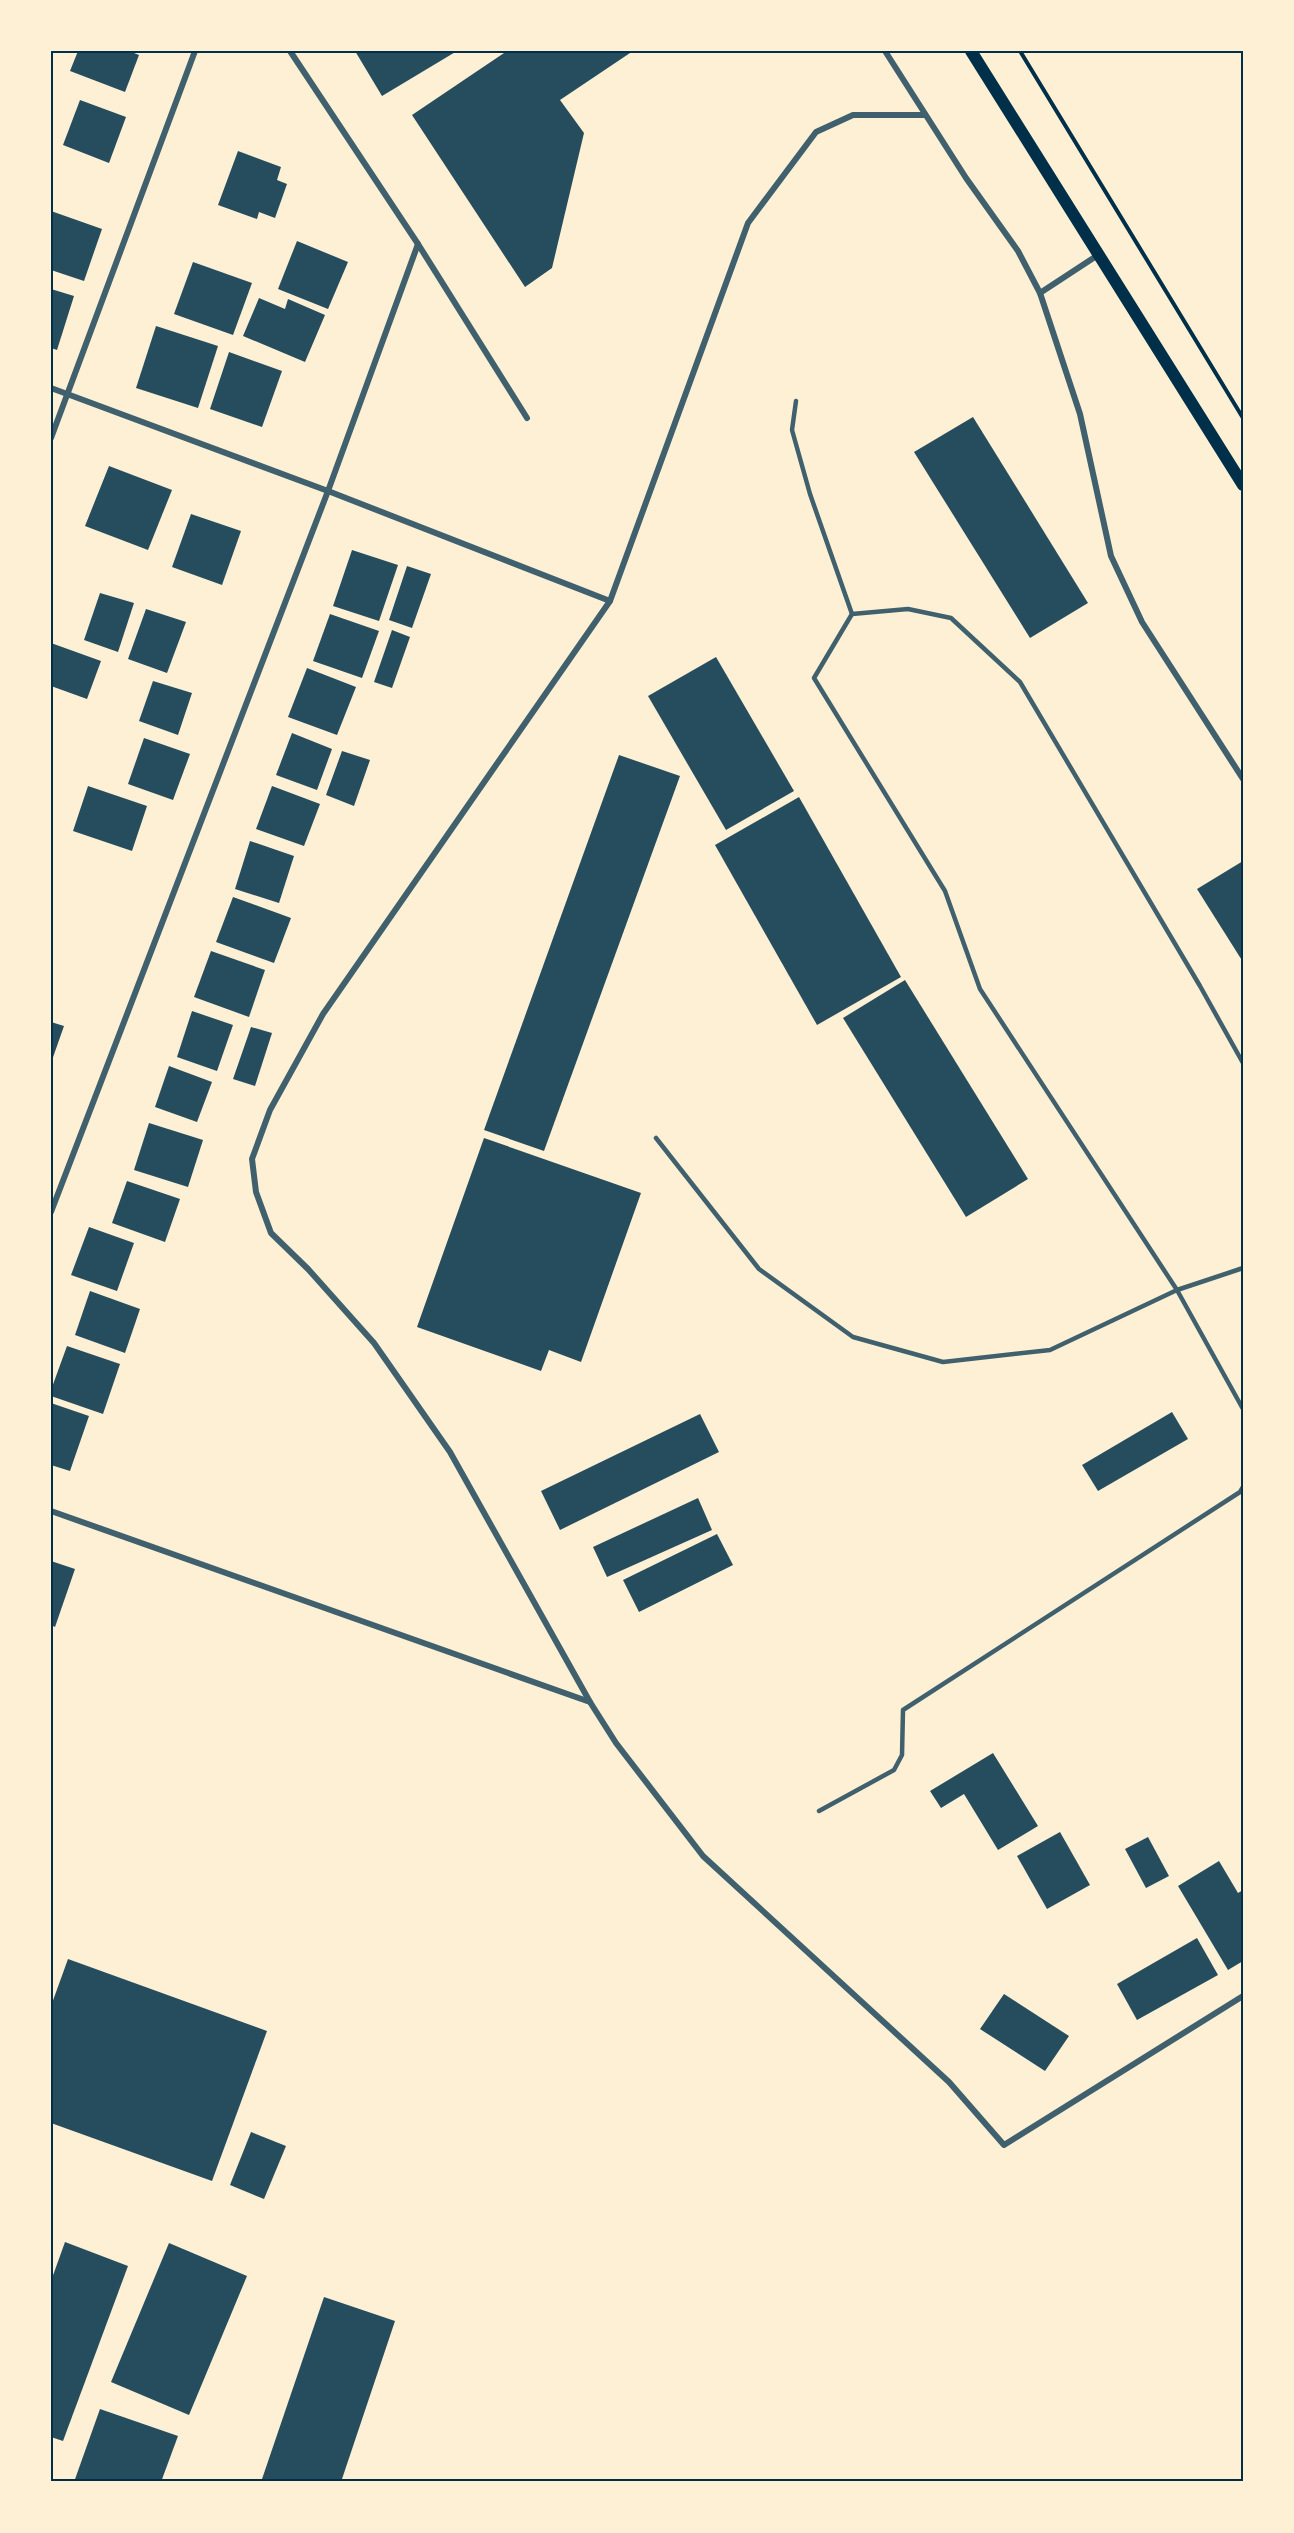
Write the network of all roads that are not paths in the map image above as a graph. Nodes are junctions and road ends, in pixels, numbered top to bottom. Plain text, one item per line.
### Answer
1 (195, 51) edge
2 (290, 51) edge
3 (885, 51) edge
4 (971, 51) edge
5 (926, 116) junction
6 (418, 244) junction
7 (1098, 255) junction
8 (1040, 293) junction
9 (51, 388) edge
10 (67, 394) junction
11 (796, 402) dead end
12 (527, 418) dead end
13 (51, 438) edge
14 (1243, 484) edge
15 (328, 491) junction
16 (610, 601) junction
17 (852, 614) junction
18 (1243, 779) edge
19 (1243, 1063) edge
20 (656, 1138) dead end
21 (51, 1212) edge
22 (1243, 1268) edge
23 (1177, 1290) junction
24 (1243, 1409) edge
25 (1243, 1487) edge
26 (51, 1511) edge
27 (590, 1702) junction
28 (819, 1811) dead end
29 (1243, 1996) edge

1 - 10 street
2 - 6 street
3 - 5 street
4 - 7 main road
5 - 8 street
5 - 16 street
6 - 12 street
6 - 15 street
7 - 8 street
7 - 14 main road
8 - 18 street
9 - 10 street
10 - 13 street
10 - 15 street
11 - 17 lane
15 - 16 street
15 - 21 street
16 - 27 street
17 - 19 lane
17 - 23 lane
20 - 23 lane
22 - 23 lane
23 - 24 lane
25 - 28 lane
26 - 27 street
27 - 29 street

